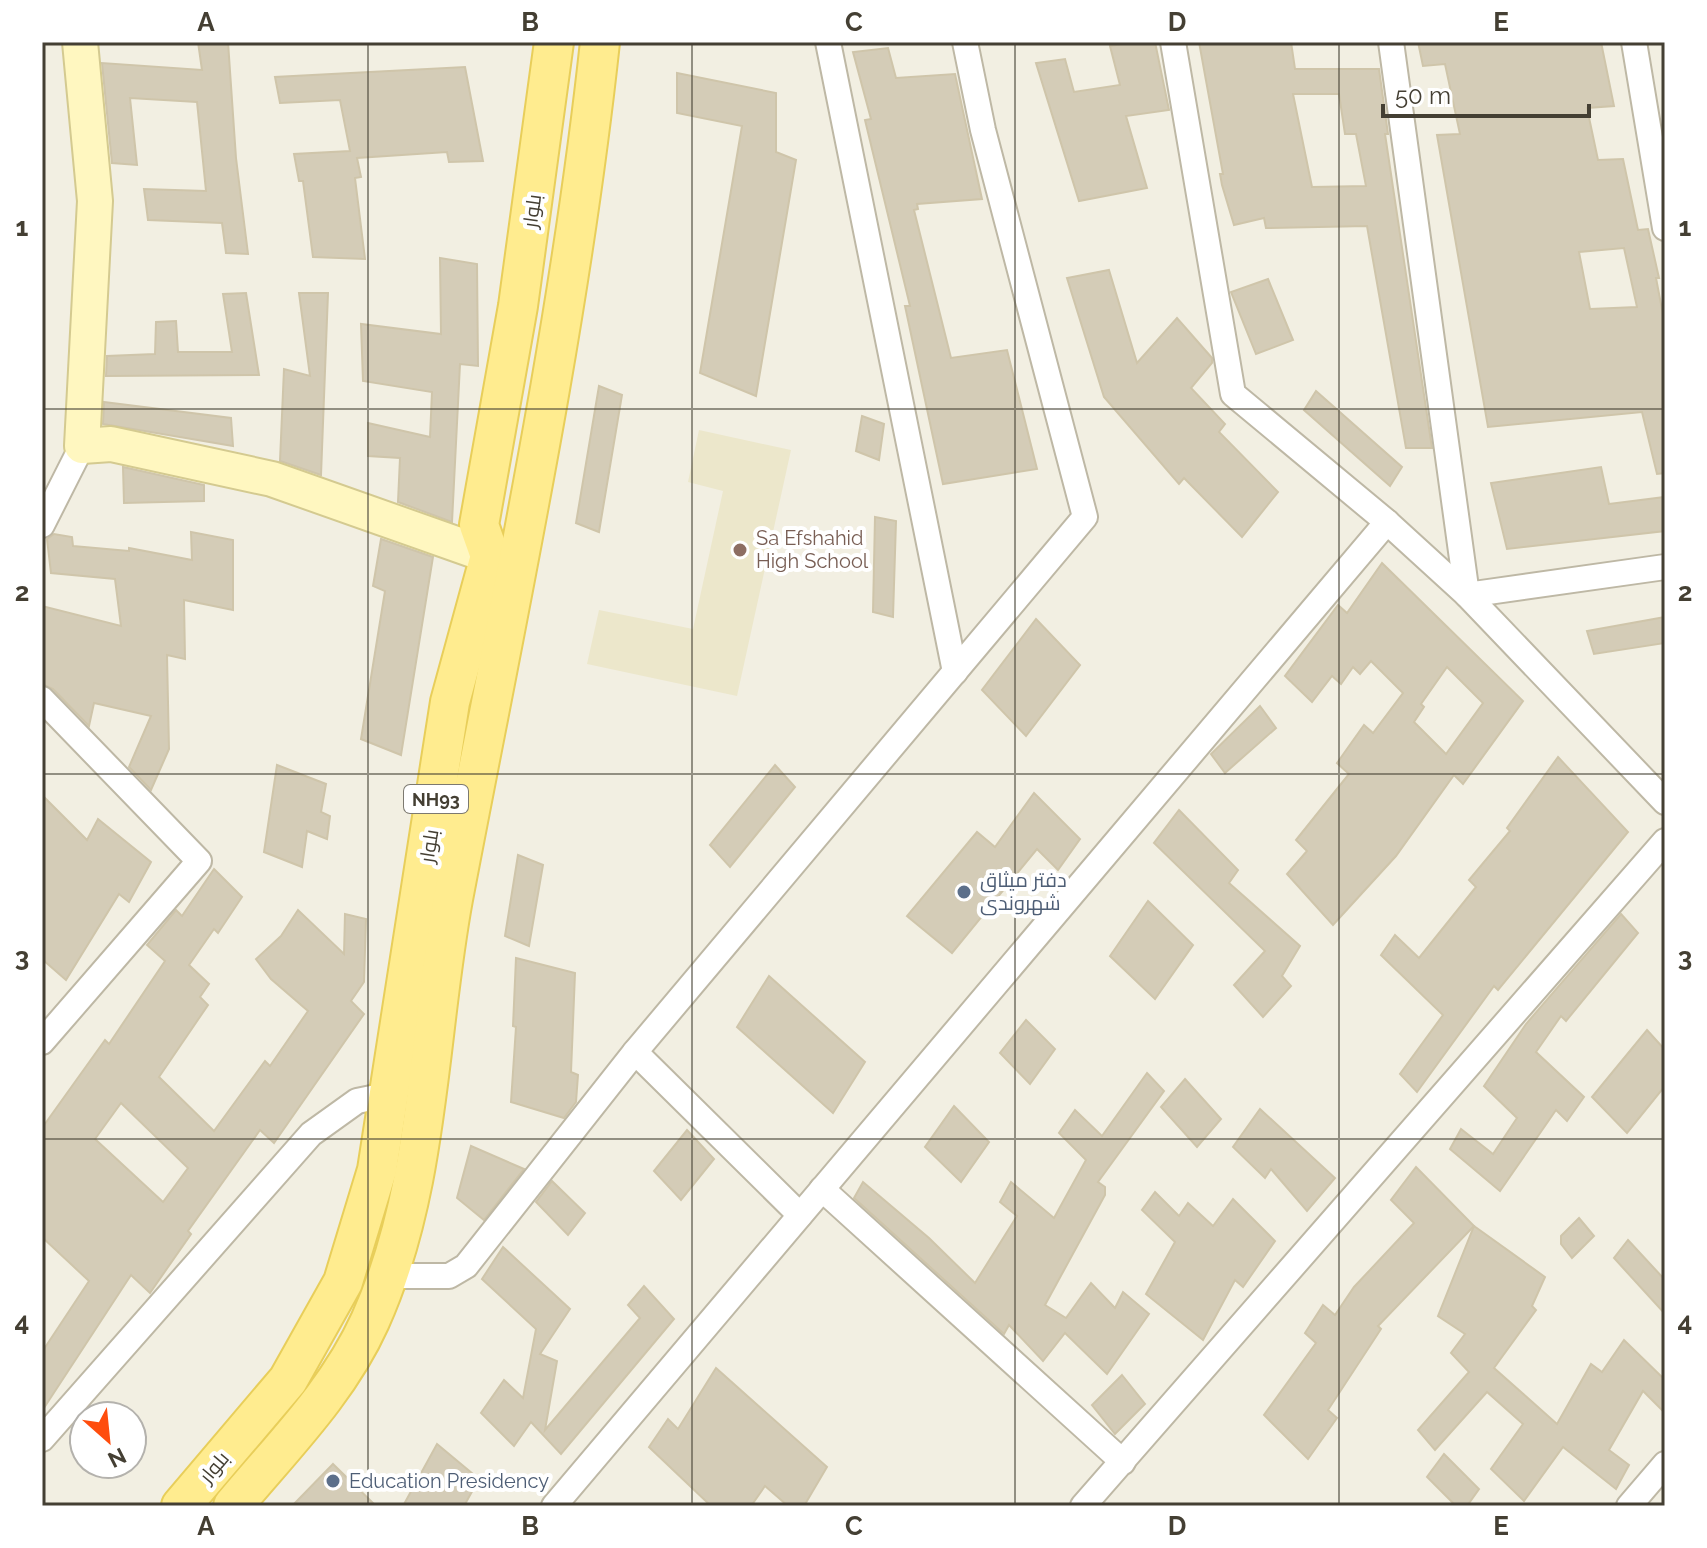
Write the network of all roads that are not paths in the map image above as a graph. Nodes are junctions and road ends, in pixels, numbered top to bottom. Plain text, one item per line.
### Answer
1 (80, 42) edge
2 (554, 42) edge
3 (600, 42) edge
4 (828, 42) edge
5 (965, 42) edge
6 (1173, 42) edge
7 (1391, 42) edge
8 (1634, 42) edge
9 (1665, 228) edge
10 (82, 446) junction
11 (1387, 522) junction
12 (42, 525) edge
13 (490, 556) junction
14 (1665, 567) edge
15 (1467, 595) junction
16 (955, 672) junction
17 (42, 699) edge
18 (1665, 802) edge
19 (1665, 841) edge
20 (436, 903) junction
21 (42, 1042) edge
22 (635, 1052) junction
23 (391, 1094) junction
24 (822, 1189) junction
25 (800, 1215) junction
26 (387, 1276) junction
27 (42, 1439) edge
28 (1123, 1462) junction
29 (1665, 1464) edge
30 (181, 1506) edge
31 (233, 1506) edge
32 (554, 1506) edge
33 (1083, 1506) edge
34 (1629, 1506) edge

1 - 10 street
2 - 13 main road, بلوار / NH93
3 - 20 main road, بلوار / NH93
4 - 16 street
5 - 16 street
6 - 11 street
7 - 15 street
8 - 9 street
10 - 12 street
10 - 13 street
11 - 15 street
11 - 24 street
13 - 20 main road, بلوار / NH93
14 - 15 street
15 - 18 street
16 - 22 street
17 - 21 street
19 - 28 street
20 - 23 main road, بلوار / NH93
20 - 26 main road, بلوار / NH93
22 - 25 street
22 - 26 street
23 - 27 street
23 - 30 main road, بلوار / NH93
24 - 25 street
24 - 28 street
25 - 32 street
26 - 31 main road, بلوار / NH93
28 - 33 street
29 - 34 street

